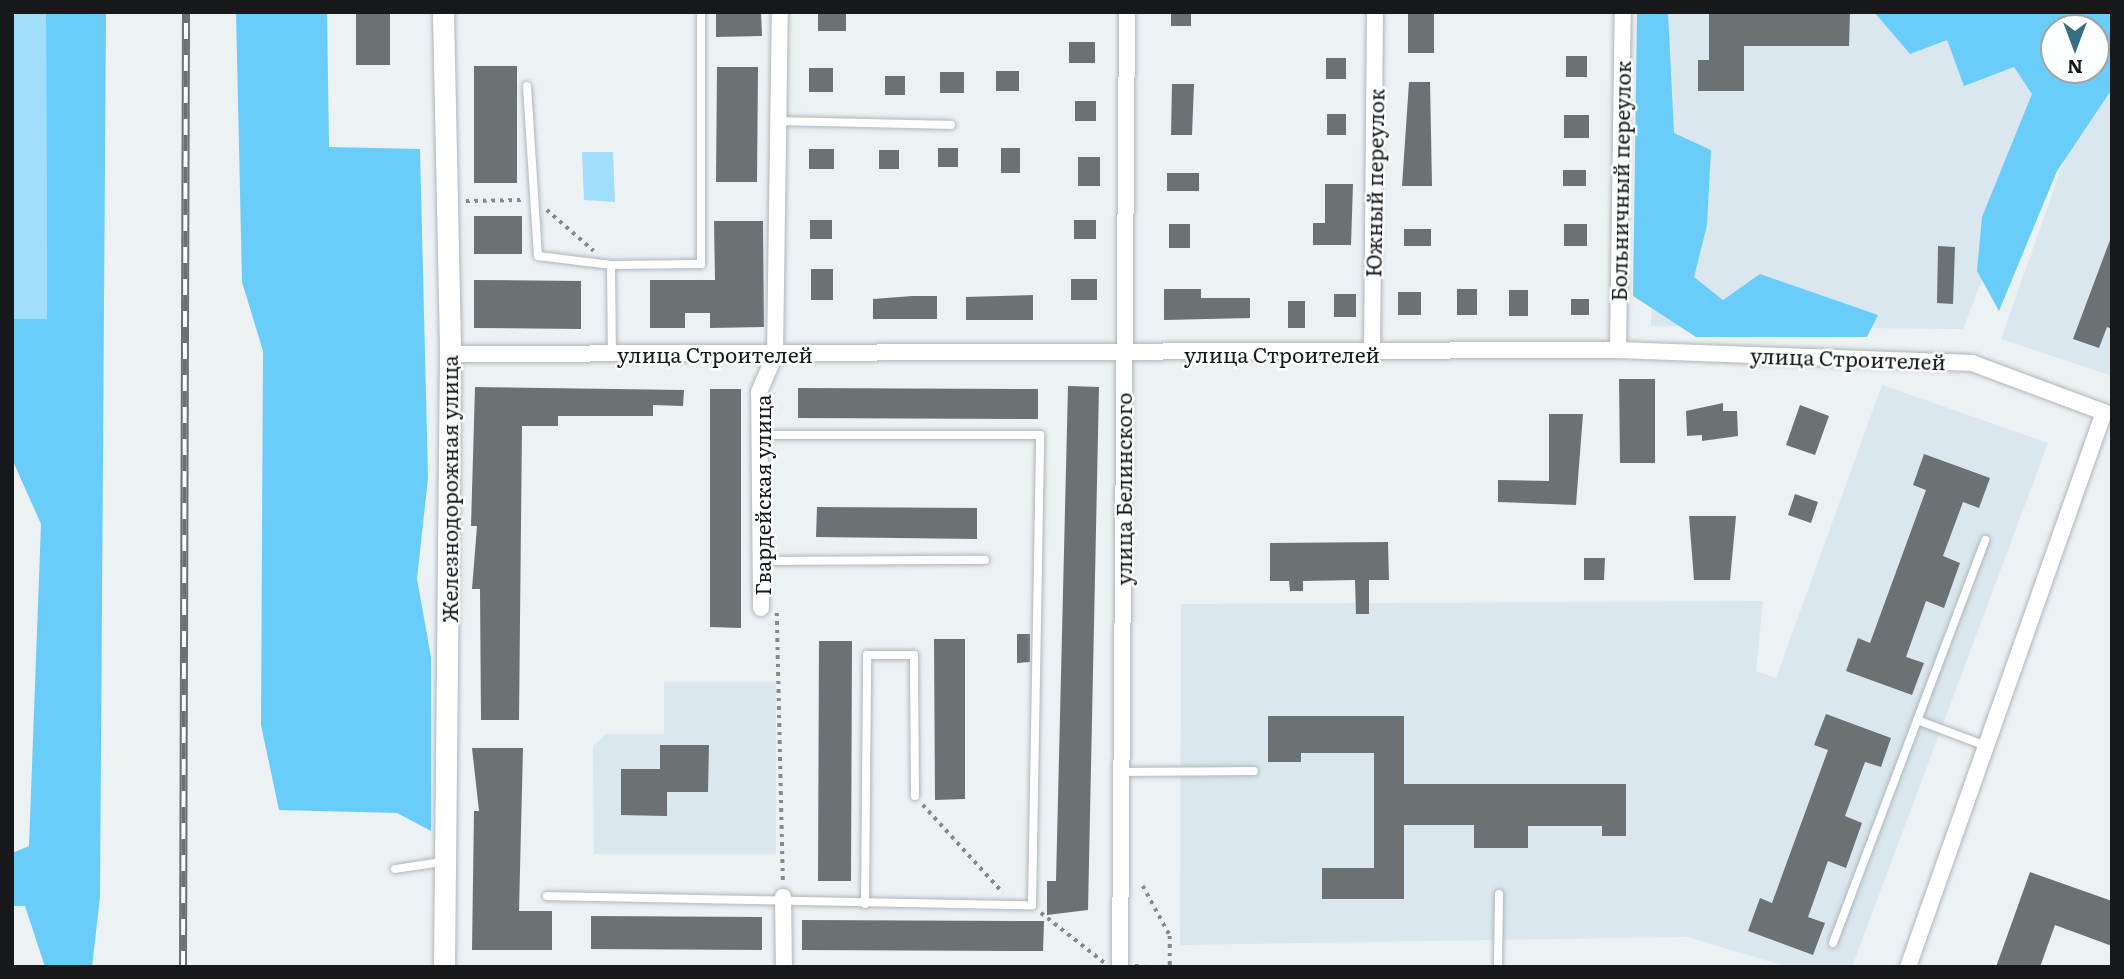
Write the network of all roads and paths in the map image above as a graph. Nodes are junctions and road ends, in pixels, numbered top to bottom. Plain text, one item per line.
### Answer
1 (443, 12) edge
2 (701, 12) edge
3 (780, 12) edge
4 (1127, 12) edge
5 (1375, 12) edge
6 (1623, 12) edge
7 (527, 86) dead end
8 (779, 121) junction
9 (951, 125) dead end
10 (534, 200) junction
11 (464, 201) dead end
12 (611, 265) junction
13 (1618, 349) junction
14 (450, 354) junction
15 (612, 354) junction
16 (1124, 354) junction
17 (1372, 354) junction
18 (775, 355) junction
19 (760, 435) junction
20 (1985, 540) dead end
21 (985, 560) dead end
22 (761, 561) junction
23 (761, 608) joint
24 (1917, 720) junction
25 (1986, 746) junction
26 (1254, 771) dead end
27 (1122, 772) junction
28 (915, 796) joint
29 (445, 861) junction
30 (395, 869) dead end
31 (1143, 886) dead end
32 (1499, 894) dead end
33 (547, 895) dead end
34 (783, 897) junction
35 (865, 904) junction
36 (1014, 905) junction
37 (1032, 905) junction
38 (1833, 943) dead end
39 (1120, 966) edge
40 (444, 967) edge
41 (784, 967) edge
42 (1146, 967) edge
43 (1170, 967) edge
44 (1498, 967) edge
45 (1908, 967) edge

1 - 14 street, Железнодорожная улица
2 - 12 lane
3 - 8 street, Гвардейская улица
4 - 16 street, улица Белинского
5 - 17 street, Южный переулок
6 - 13 street, Больничный переулок
7 - 10 lane
8 - 9 lane
8 - 18 street, Гвардейская улица
10 - 11 path
10 - 12 path
10 - 12 lane
12 - 15 lane
13 - 17 street, улица Строителей
13 - 25 street, улица Строителей
14 - 15 street, улица Строителей
14 - 29 street, Железнодорожная улица
15 - 18 street, улица Строителей
16 - 17 street, улица Строителей
16 - 18 street, улица Строителей
16 - 27 street, улица Белинского
18 - 19 street, Гвардейская улица
19 - 22 street, Гвардейская улица
19 - 37 lane
20 - 24 lane
21 - 22 lane
22 - 23 street, Гвардейская улица
23 - 34 path, Гвардейская улица
24 - 25 lane
24 - 38 lane
25 - 45 street
26 - 27 lane
27 - 39 street, улица Белинского
28 - 35 lane
28 - 36 path
29 - 30 lane
29 - 40 street, Железнодорожная улица
31 - 43 path
32 - 44 lane
33 - 34 lane
34 - 35 lane
34 - 41 street
35 - 36 lane
36 - 37 lane
37 - 39 path
39 - 42 path

